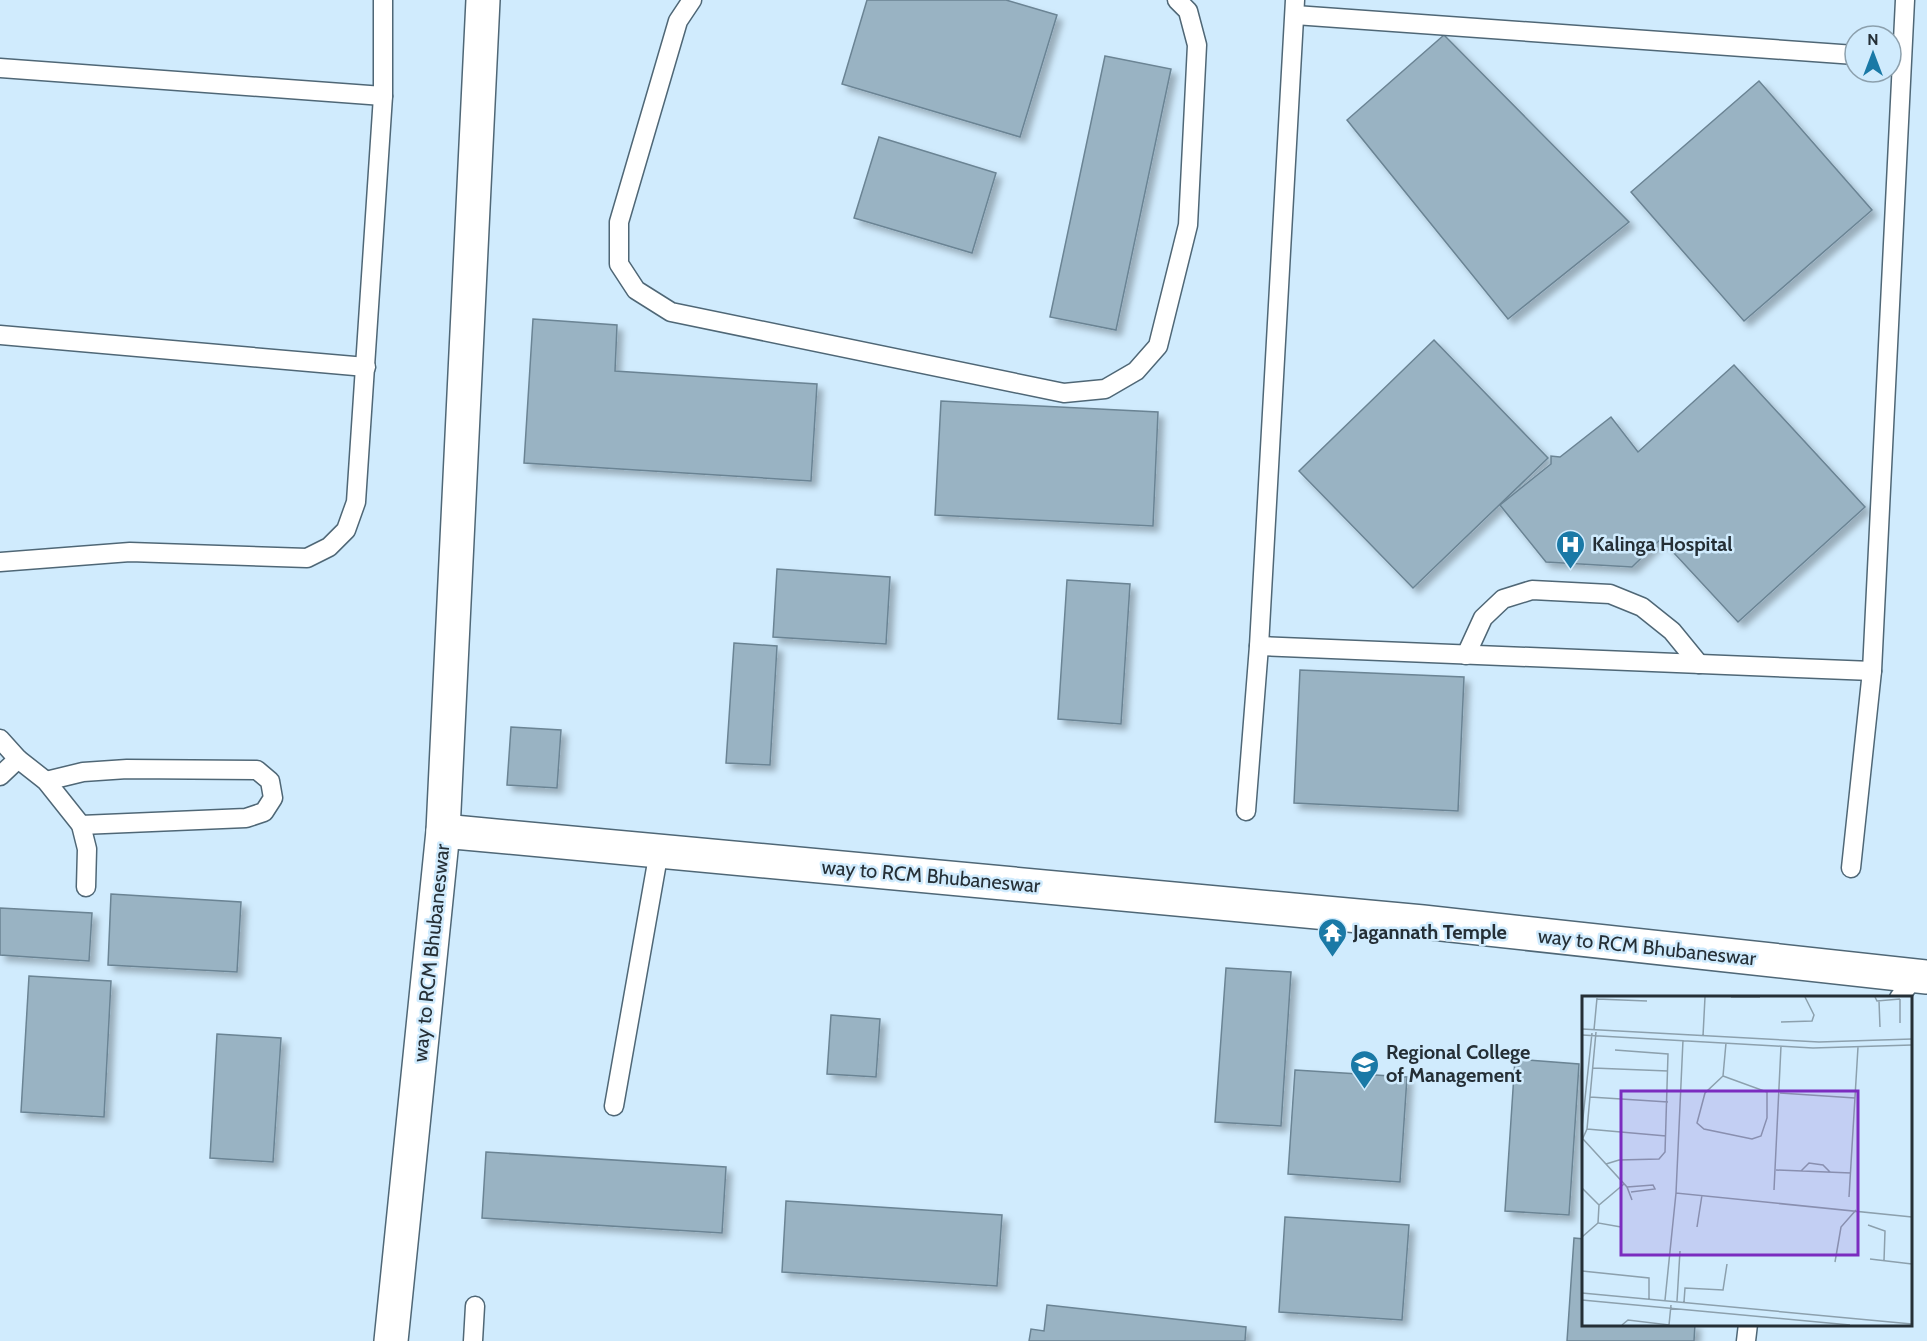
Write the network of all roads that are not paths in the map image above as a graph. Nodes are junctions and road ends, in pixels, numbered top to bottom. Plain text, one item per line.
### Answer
1 (383, 0) edge
2 (483, 0) edge
3 (692, 0) edge
4 (1177, 0) edge
5 (1905, 0) edge
6 (1295, 8) edge
7 (1901, 24) edge
8 (1843, 55) edge
9 (0, 68) edge
10 (1895, 84) edge
11 (383, 96) junction
12 (0, 335) edge
13 (366, 366) junction
14 (0, 562) edge
15 (1259, 646) junction
16 (1466, 655) junction
17 (1700, 664) junction
18 (1872, 671) junction
19 (0, 739) edge
20 (18, 759) junction
21 (0, 776) edge
22 (46, 781) junction
23 (1246, 811) dead end
24 (81, 825) junction
25 (443, 831) junction
26 (659, 851) junction
27 (1851, 868) dead end
28 (86, 887) dead end
29 (1914, 984) edge
30 (614, 1106) dead end
31 (475, 1306) dead end
32 (1748, 1326) edge
33 (391, 1341) edge
34 (473, 1341) edge
35 (1746, 1341) edge

1 - 11 lane
2 - 25 street
3 - 4 lane
5 - 7 lane
6 - 8 lane
6 - 15 lane
9 - 11 lane
10 - 18 lane
11 - 13 lane
12 - 13 lane
13 - 14 lane
15 - 16 lane
15 - 23 lane
16 - 17 lane
16 - 17 lane
17 - 18 lane
18 - 27 lane
19 - 20 lane
20 - 21 lane
20 - 22 lane
22 - 24 lane
22 - 24 lane
24 - 28 lane
25 - 26 street, way to RCM Bhubaneswar
25 - 33 street, way to RCM Bhubaneswar
26 - 29 street, way to RCM Bhubaneswar
26 - 30 lane
31 - 34 lane
32 - 35 lane

